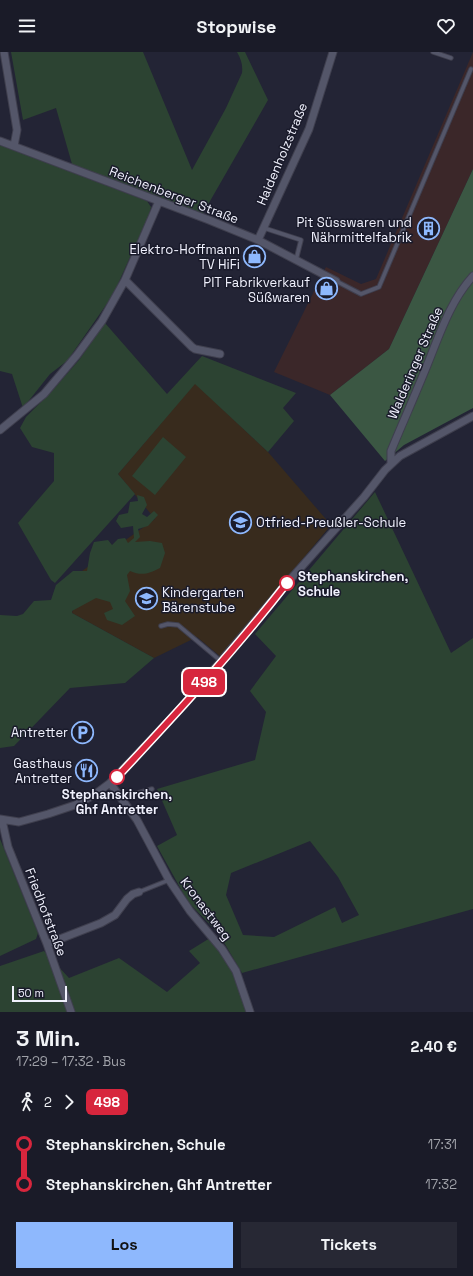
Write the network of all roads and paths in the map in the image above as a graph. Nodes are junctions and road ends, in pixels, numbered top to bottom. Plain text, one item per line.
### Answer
1 (4, 52) edge
2 (333, 52) edge
3 (433, 52) edge
4 (451, 58) dead end
5 (471, 69) dead end
6 (0, 141) edge
7 (14, 146) junction
8 (159, 201) junction
9 (264, 228) junction
10 (258, 240) junction
11 (296, 261) junction
12 (473, 276) edge
13 (125, 280) junction
14 (336, 281) joint
15 (220, 354) dead end
16 (473, 416) edge
17 (0, 430) edge
18 (391, 464) junction
19 (160, 626) dead end
20 (222, 662) junction
21 (110, 783) junction
22 (152, 789) dead end
23 (121, 799) junction
24 (1, 819) edge
25 (169, 880) junction
26 (139, 892) joint
27 (47, 944) junction
28 (71, 1012) edge
29 (250, 1012) edge

1 - 7 street
2 - 9 street, Haidenholzstraße
3 - 4 lane
5 - 14 lane
6 - 7 street, Reichenberger Straße
7 - 8 street, Reichenberger Straße
8 - 10 street, Reichenberger Straße
8 - 13 street
9 - 10 street, Haidenholzstraße
9 - 11 lane
10 - 11 street, Reichenberger Straße
11 - 14 street, Reichenberger Straße
12 - 18 street, Walderinger Straße
13 - 15 street
13 - 17 street
16 - 18 street
18 - 20 street
19 - 20 lane
20 - 21 street
21 - 23 street, Kronastweg
21 - 24 street
22 - 23 lane
23 - 25 street, Kronastweg
24 - 27 street, Friedhofstraße
25 - 26 lane
25 - 29 street, Kronastweg
26 - 27 street
27 - 28 street, Friedhofstraße

